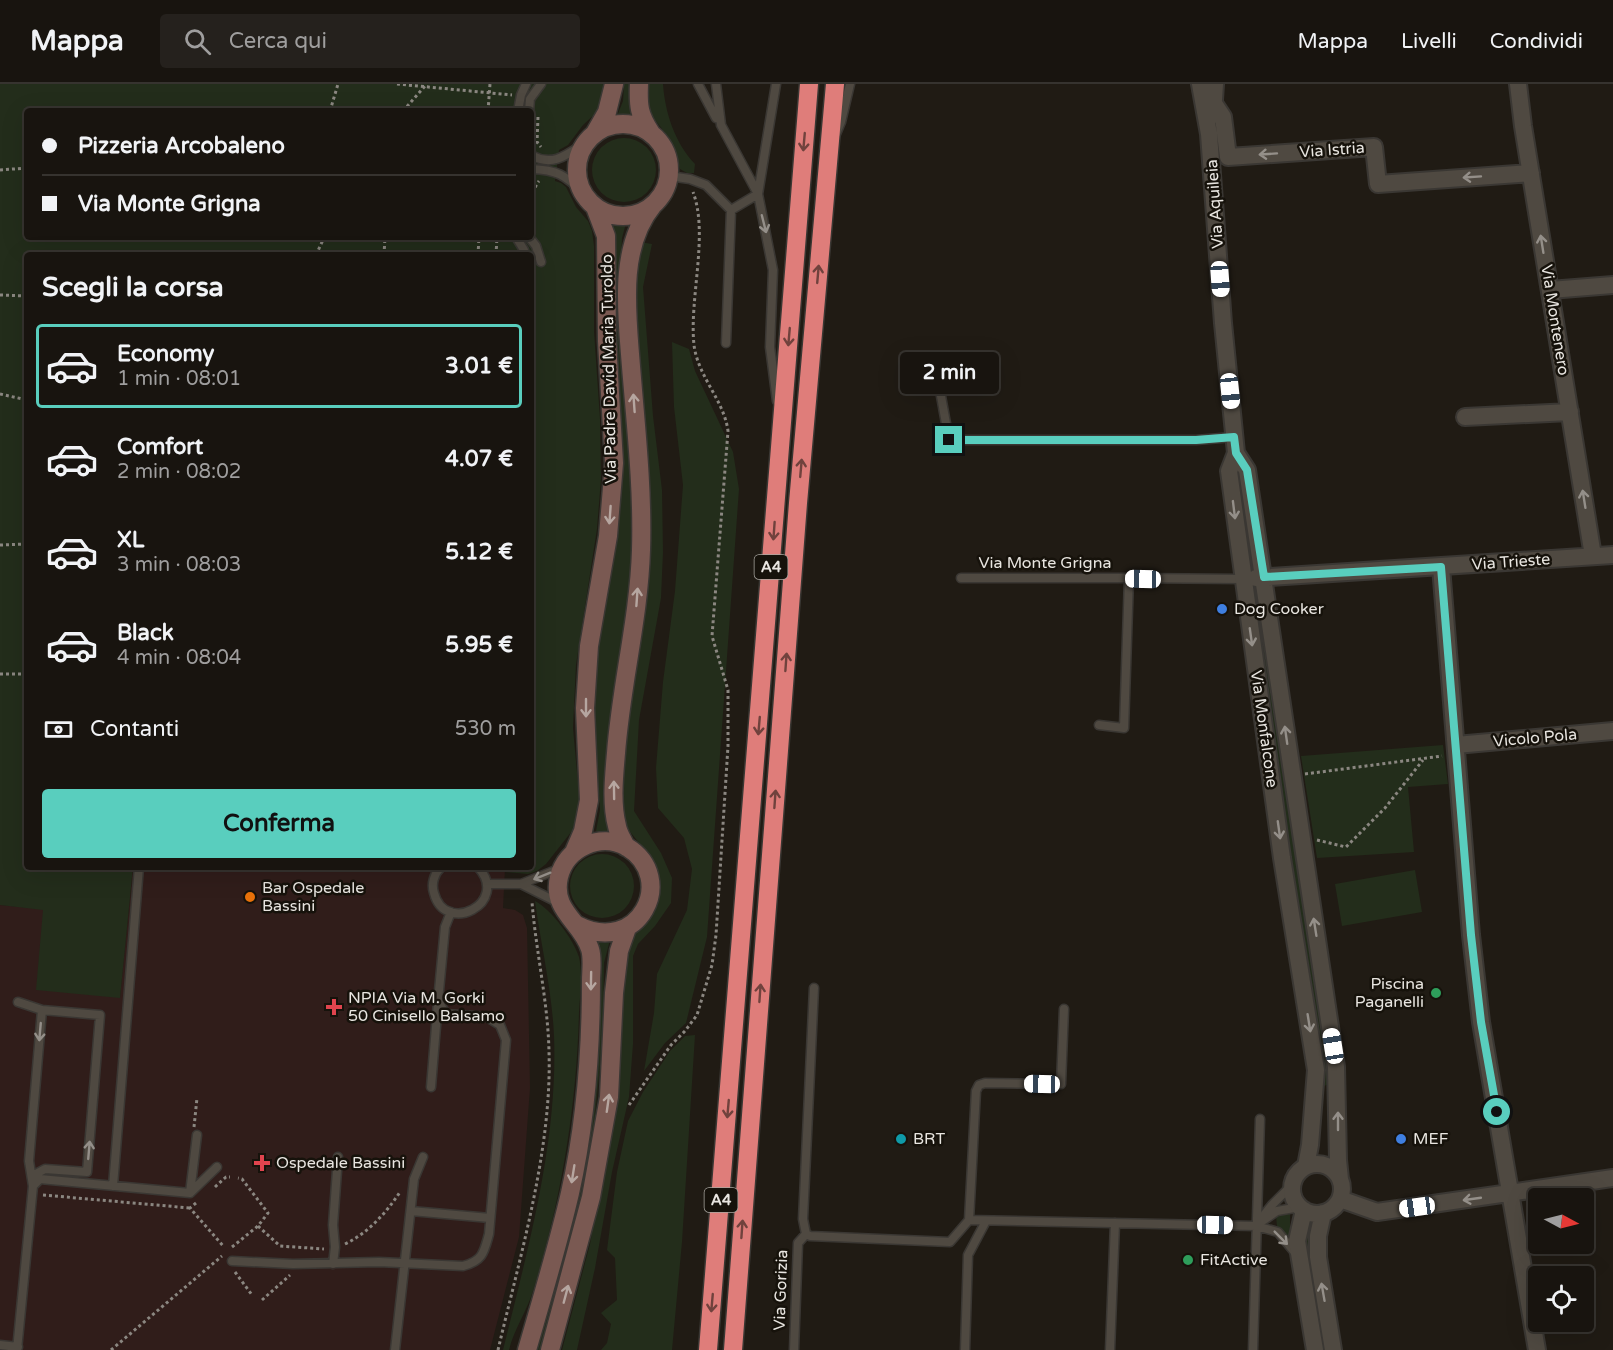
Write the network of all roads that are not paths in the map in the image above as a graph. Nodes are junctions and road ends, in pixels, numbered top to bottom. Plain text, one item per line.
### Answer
1 (526, 84) edge
2 (541, 84) edge
3 (614, 84) edge
4 (639, 84) edge
5 (698, 84) edge
6 (716, 84) edge
7 (776, 84) edge
8 (809, 84) edge
9 (835, 84) edge
10 (850, 84) edge
11 (1200, 84) edge
12 (1215, 84) edge
13 (1518, 84) edge
14 (1215, 105) junction
15 (518, 108) edge
16 (529, 108) edge
17 (721, 125) junction
18 (652, 134) junction
19 (1209, 134) junction
20 (590, 138) junction
21 (829, 151) junction
22 (534, 156) edge
23 (534, 170) edge
24 (1531, 173) junction
25 (669, 176) junction
26 (583, 192) junction
27 (758, 194) junction
28 (653, 204) junction
29 (596, 207) junction
30 (731, 210) junction
31 (531, 240) edge
32 (534, 259) edge
33 (1613, 285) edge
34 (1550, 290) junction
35 (726, 343) dead end
36 (939, 386) dead end
37 (1570, 412) junction
38 (1465, 417) dead end
39 (782, 426) junction
40 (1235, 445) junction
41 (1613, 555) edge
42 (1593, 556) junction
43 (1441, 567) junction
44 (1264, 577) junction
45 (962, 578) dead end
46 (1129, 579) junction
47 (1243, 579) junction
48 (1099, 726) dead end
49 (1613, 731) edge
50 (1457, 751) junction
51 (626, 847) junction
52 (568, 860) junction
53 (140, 870) edge
54 (439, 870) edge
55 (480, 870) edge
56 (487, 884) junction
57 (521, 884) junction
58 (561, 904) junction
59 (451, 912) junction
60 (577, 925) junction
61 (627, 928) junction
62 (814, 988) dead end
63 (438, 1001) junction
64 (18, 1002) dead end
65 (1064, 1009) dead end
66 (42, 1010) junction
67 (431, 1088) dead end
68 (1260, 1119) dead end
69 (197, 1135) road end
70 (423, 1156) dead end
71 (338, 1157) dead end
72 (1306, 1166) junction
73 (217, 1167) dead end
74 (1613, 1178) edge
75 (1340, 1179) junction
76 (32, 1185) junction
77 (1293, 1185) junction
78 (113, 1186) junction
79 (190, 1193) junction
80 (1511, 1193) junction
81 (1340, 1199) junction
82 (1302, 1208) junction
83 (411, 1211) junction
84 (1323, 1213) junction
85 (489, 1218) junction
86 (969, 1220) junction
87 (986, 1221) junction
88 (1115, 1223) junction
89 (1256, 1226) junction
90 (806, 1234) junction
91 (1301, 1260) junction
92 (406, 1263) junction
93 (231, 1264) road end
94 (333, 1264) junction
95 (0, 1345) edge
96 (17, 1348) edge
97 (395, 1350) edge
98 (527, 1350) edge
99 (550, 1350) edge
100 (708, 1350) edge
101 (733, 1350) edge
102 (794, 1350) edge
103 (964, 1350) edge
104 (1110, 1350) edge
105 (1253, 1350) edge
106 (1315, 1350) edge
107 (1333, 1350) edge
108 (1537, 1350) edge

1 - 15 lane
2 - 16 lane
3 - 20 street
4 - 18 street
5 - 17 lane
6 - 17 lane
7 - 27 lane
8 -> 39 highway, A4
9 - 21 highway, A4
10 - 21 lane
11 - 19 street, Via Aquileia
12 - 14 street, Via Aquileia
13 - 24 street, Via Montenero
14 - 19 street, Via Aquileia
24 -> 14 street, Via Istria
17 - 27 lane
18 - 20 street
18 - 25 street
19 - 40 street, Via Aquileia
20 - 22 lane
20 - 26 street
101 -> 21 highway, A4
23 - 26 lane
34 -> 24 street, Via Montenero
25 - 28 street
25 - 30 lane
26 - 29 street
27 - 30 lane
27 -> 39 lane
28 - 29 street
51 -> 28 street, Via Padre David Maria Turoldo
29 -> 52 street, Via Padre David Maria Turoldo
30 - 35 lane
31 - 32 lane
33 - 34 street
34 - 37 street, Via Montenero
36 - 40 lane
37 - 38 street
42 -> 37 street, Via Montenero
39 -> 100 highway, A4
40 - 44 street, Via Aquileia
40 -> 47 street, Via Aquileia
41 - 42 street, Via Trieste
42 - 43 street, Via Trieste
43 - 44 street, Via Trieste
43 - 50 street
44 - 47 street, Via Trieste
75 -> 44 street, Via Monfalcone
45 - 46 lane, Via Monte Grigna
46 - 47 lane
46 - 48 lane
47 -> 72 street, Via Monfalcone
49 - 50 street, Vicolo Pola
50 - 80 street
51 - 52 street
51 - 61 street
52 -> 57 lane
52 - 58 street
53 - 78 lane
54 - 59 lane
55 - 56 lane
56 - 57 lane
56 - 59 lane
57 - 58 lane
58 - 60 street
59 - 63 lane
60 - 61 street
60 -> 98 street
99 -> 61 street
62 - 90 lane
63 - 67 lane
63 - 85 lane
64 - 66 lane
65 - 86 lane
66 -> 76 lane
76 -> 66 lane
68 - 89 lane
69 - 79 lane
70 - 83 lane
71 - 94 lane
72 - 75 street
72 - 77 street
73 - 79 lane
74 - 80 street
75 - 81 street
76 - 78 lane
76 - 96 lane
77 - 82 street
77 - 89 lane
78 - 79 lane
80 -> 81 street
80 - 108 street
81 - 84 street
82 - 84 street
82 - 89 lane
82 - 91 street
83 - 85 lane
83 - 92 lane
107 -> 84 street
85 - 92 lane
86 - 87 lane
86 - 90 lane
87 - 88 lane
87 - 103 lane
88 - 89 lane
88 - 104 lane
89 -> 91 lane
89 - 105 lane
90 - 102 lane, Via Gorizia
91 - 106 street
92 - 94 lane
92 - 97 lane
93 - 94 lane
95 - 96 lane

